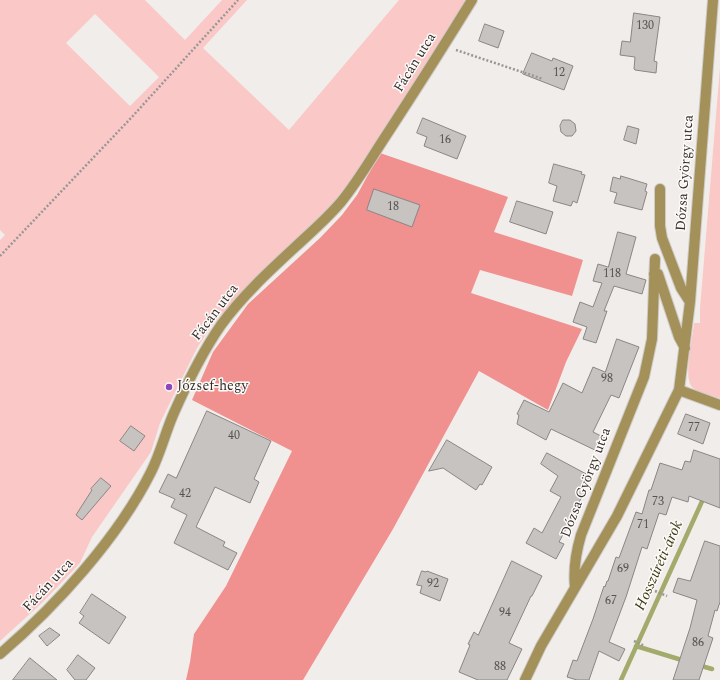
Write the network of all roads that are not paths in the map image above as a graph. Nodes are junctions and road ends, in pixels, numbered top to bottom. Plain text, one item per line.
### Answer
1 (472, 0) edge
2 (713, 0) edge
3 (660, 189) dead end
4 (654, 259) dead end
5 (654, 274) junction
6 (690, 302) junction
7 (685, 348) junction
8 (679, 390) junction
9 (720, 405) edge
10 (575, 587) junction
11 (0, 654) edge
12 (525, 680) edge

1 - 11 street, Fácán utca
2 - 6 street, Dózsa György utca
3 - 6 street
4 - 5 street, Dózsa György utca
5 - 7 street
5 - 10 street, Dózsa György utca
6 - 7 street, Dózsa György utca
7 - 8 street, Dózsa György utca
8 - 9 street
8 - 10 street, Dózsa György utca
10 - 12 street, Dózsa György utca

